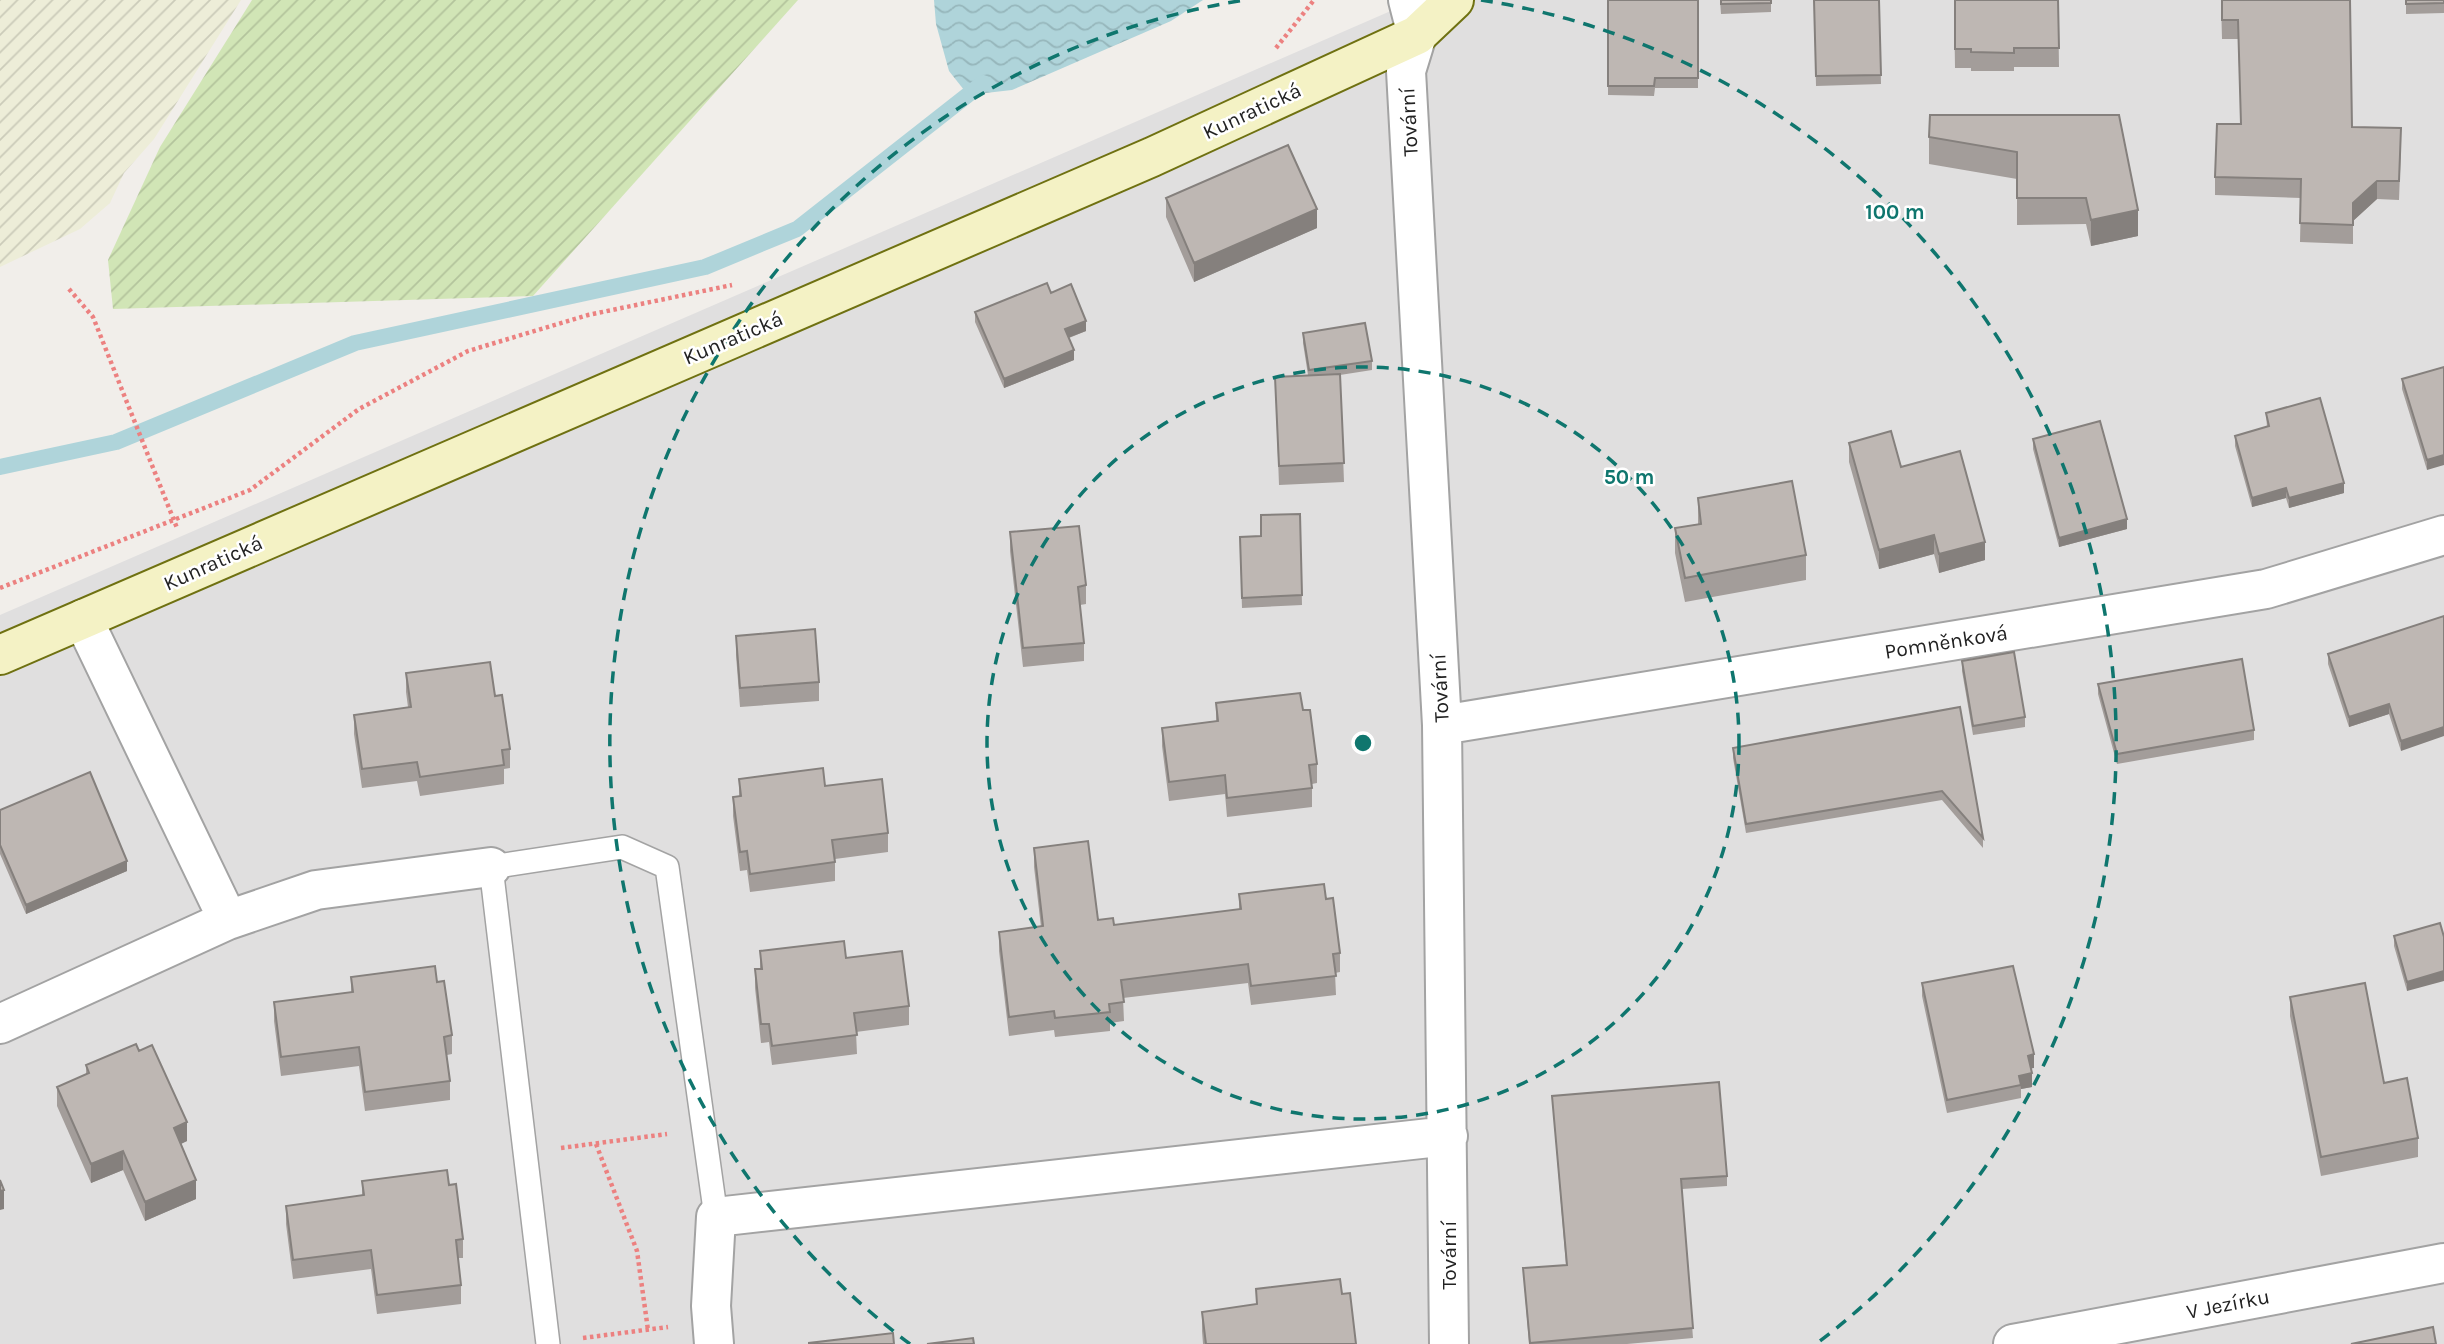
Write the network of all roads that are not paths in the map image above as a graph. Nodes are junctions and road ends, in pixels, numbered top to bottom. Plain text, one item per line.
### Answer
1 (1454, 0) edge
2 (1413, 17) edge
3 (2444, 535) edge
4 (83, 619) junction
5 (0, 655) edge
6 (1442, 725) junction
7 (491, 867) junction
8 (228, 920) junction
9 (0, 1024) edge
10 (1448, 1136) junction
11 (716, 1217) junction
12 (2444, 1263) edge
13 (713, 1333) edge
14 (548, 1343) edge
15 (1449, 1344) edge
16 (2013, 1344) edge

1 - 2 street, Kunratická
2 - 4 street, Kunratická
2 - 6 street, Tovární
3 - 6 street, Pomněnková
4 - 5 street, Kunratická
4 - 8 street
6 - 10 street, Tovární
7 - 8 street
7 - 11 lane
7 - 14 lane
8 - 9 street
10 - 11 street
10 - 15 street, Tovární
11 - 13 street
12 - 16 street, V Jezírku

